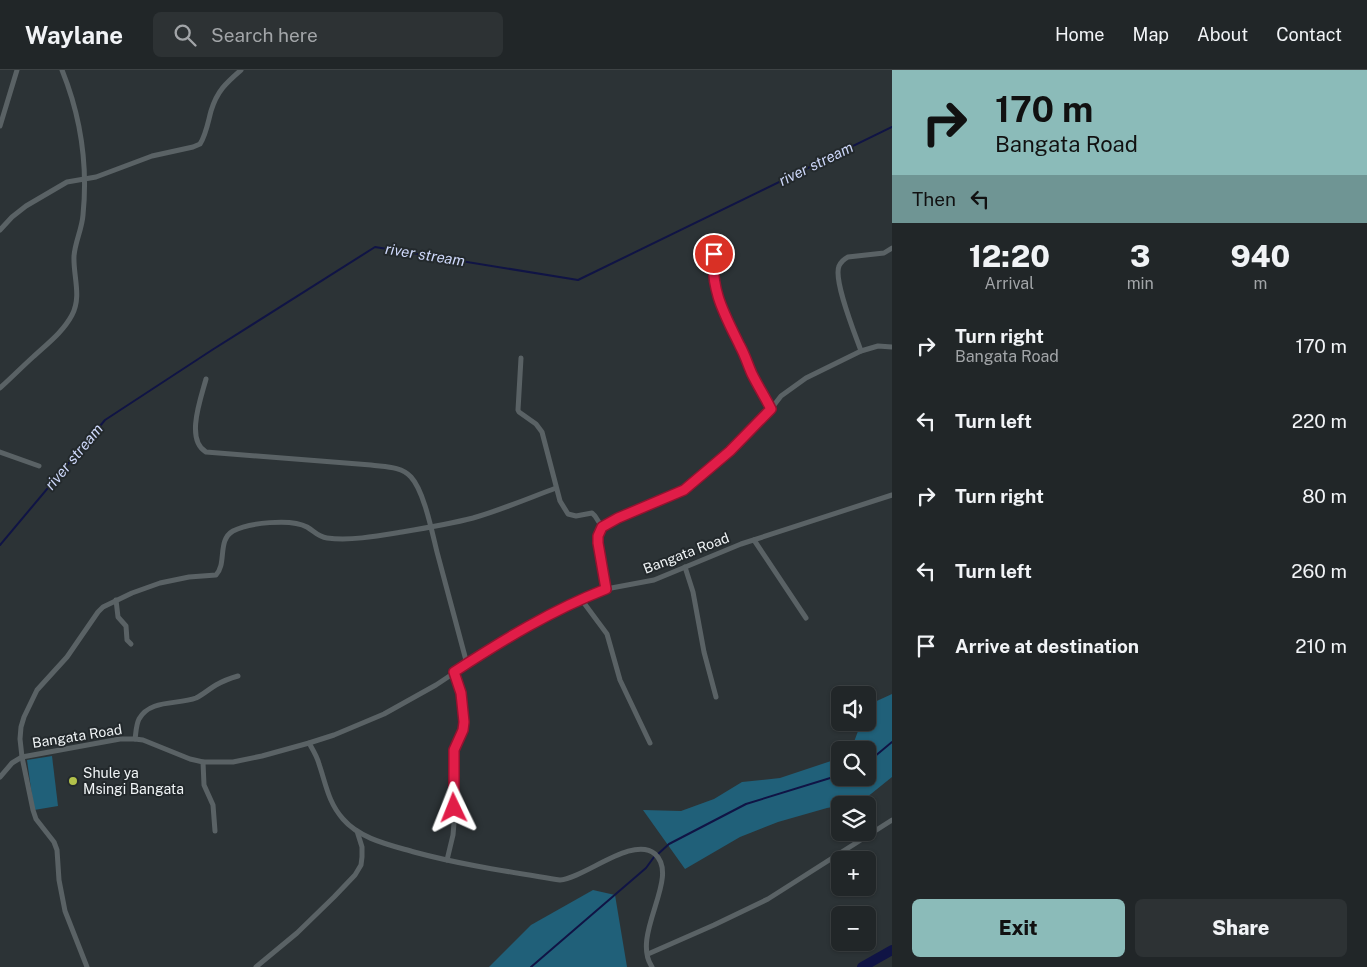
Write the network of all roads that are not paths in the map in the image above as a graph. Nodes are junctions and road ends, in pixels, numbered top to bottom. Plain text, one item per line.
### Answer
1 (17, 70) edge
2 (62, 70) edge
3 (241, 70) edge
4 (0, 126) edge
5 (85, 180) junction
6 (0, 230) edge
7 (715, 243) dead end
8 (892, 248) edge
9 (892, 347) edge
10 (861, 351) junction
11 (521, 358) dead end
12 (206, 379) dead end
13 (0, 388) edge
14 (771, 409) junction
15 (0, 452) edge
16 (39, 466) dead end
17 (556, 488) junction
18 (892, 495) edge
19 (431, 527) junction
20 (602, 527) junction
21 (754, 540) junction
22 (685, 567) junction
23 (606, 589) junction
24 (581, 599) junction
25 (116, 600) junction
26 (806, 618) dead end
27 (130, 644) dead end
28 (467, 664) junction
29 (454, 672) junction
30 (238, 676) dead end
31 (716, 697) dead end
32 (135, 739) junction
33 (310, 743) junction
34 (650, 743) dead end
35 (22, 757) junction
36 (203, 762) junction
37 (0, 777) edge
38 (892, 820) edge
39 (215, 831) dead end
40 (358, 831) junction
41 (447, 860) junction
42 (648, 954) junction
43 (87, 967) edge
44 (256, 967) edge
45 (652, 967) edge

1 - 4 street
2 - 5 street
3 - 5 street
5 - 6 street
5 - 13 street
7 - 14 street
8 - 10 street
9 - 10 street
10 - 14 street
11 - 17 street
12 - 19 street
14 - 20 street
15 - 16 street
17 - 19 street
17 - 20 street
18 - 21 street, Bangata Road
19 - 25 street
19 - 28 street
20 - 23 street
21 - 22 street, Bangata Road
21 - 26 street
22 - 23 street, Bangata Road
22 - 31 street
23 - 24 street, Bangata Road
24 - 28 street, Bangata Road
24 - 34 street
25 - 27 street
25 - 35 street
28 - 29 street, Bangata Road
29 - 33 street, Bangata Road
29 - 41 street
30 - 32 street
32 - 35 street, Bangata Road
32 - 36 street, Bangata Road
33 - 36 street, Bangata Road
33 - 40 street
35 - 37 street, Bangata Road
35 - 43 street
36 - 39 street
38 - 42 street
40 - 41 street
40 - 44 street
41 - 42 street
42 - 45 street

